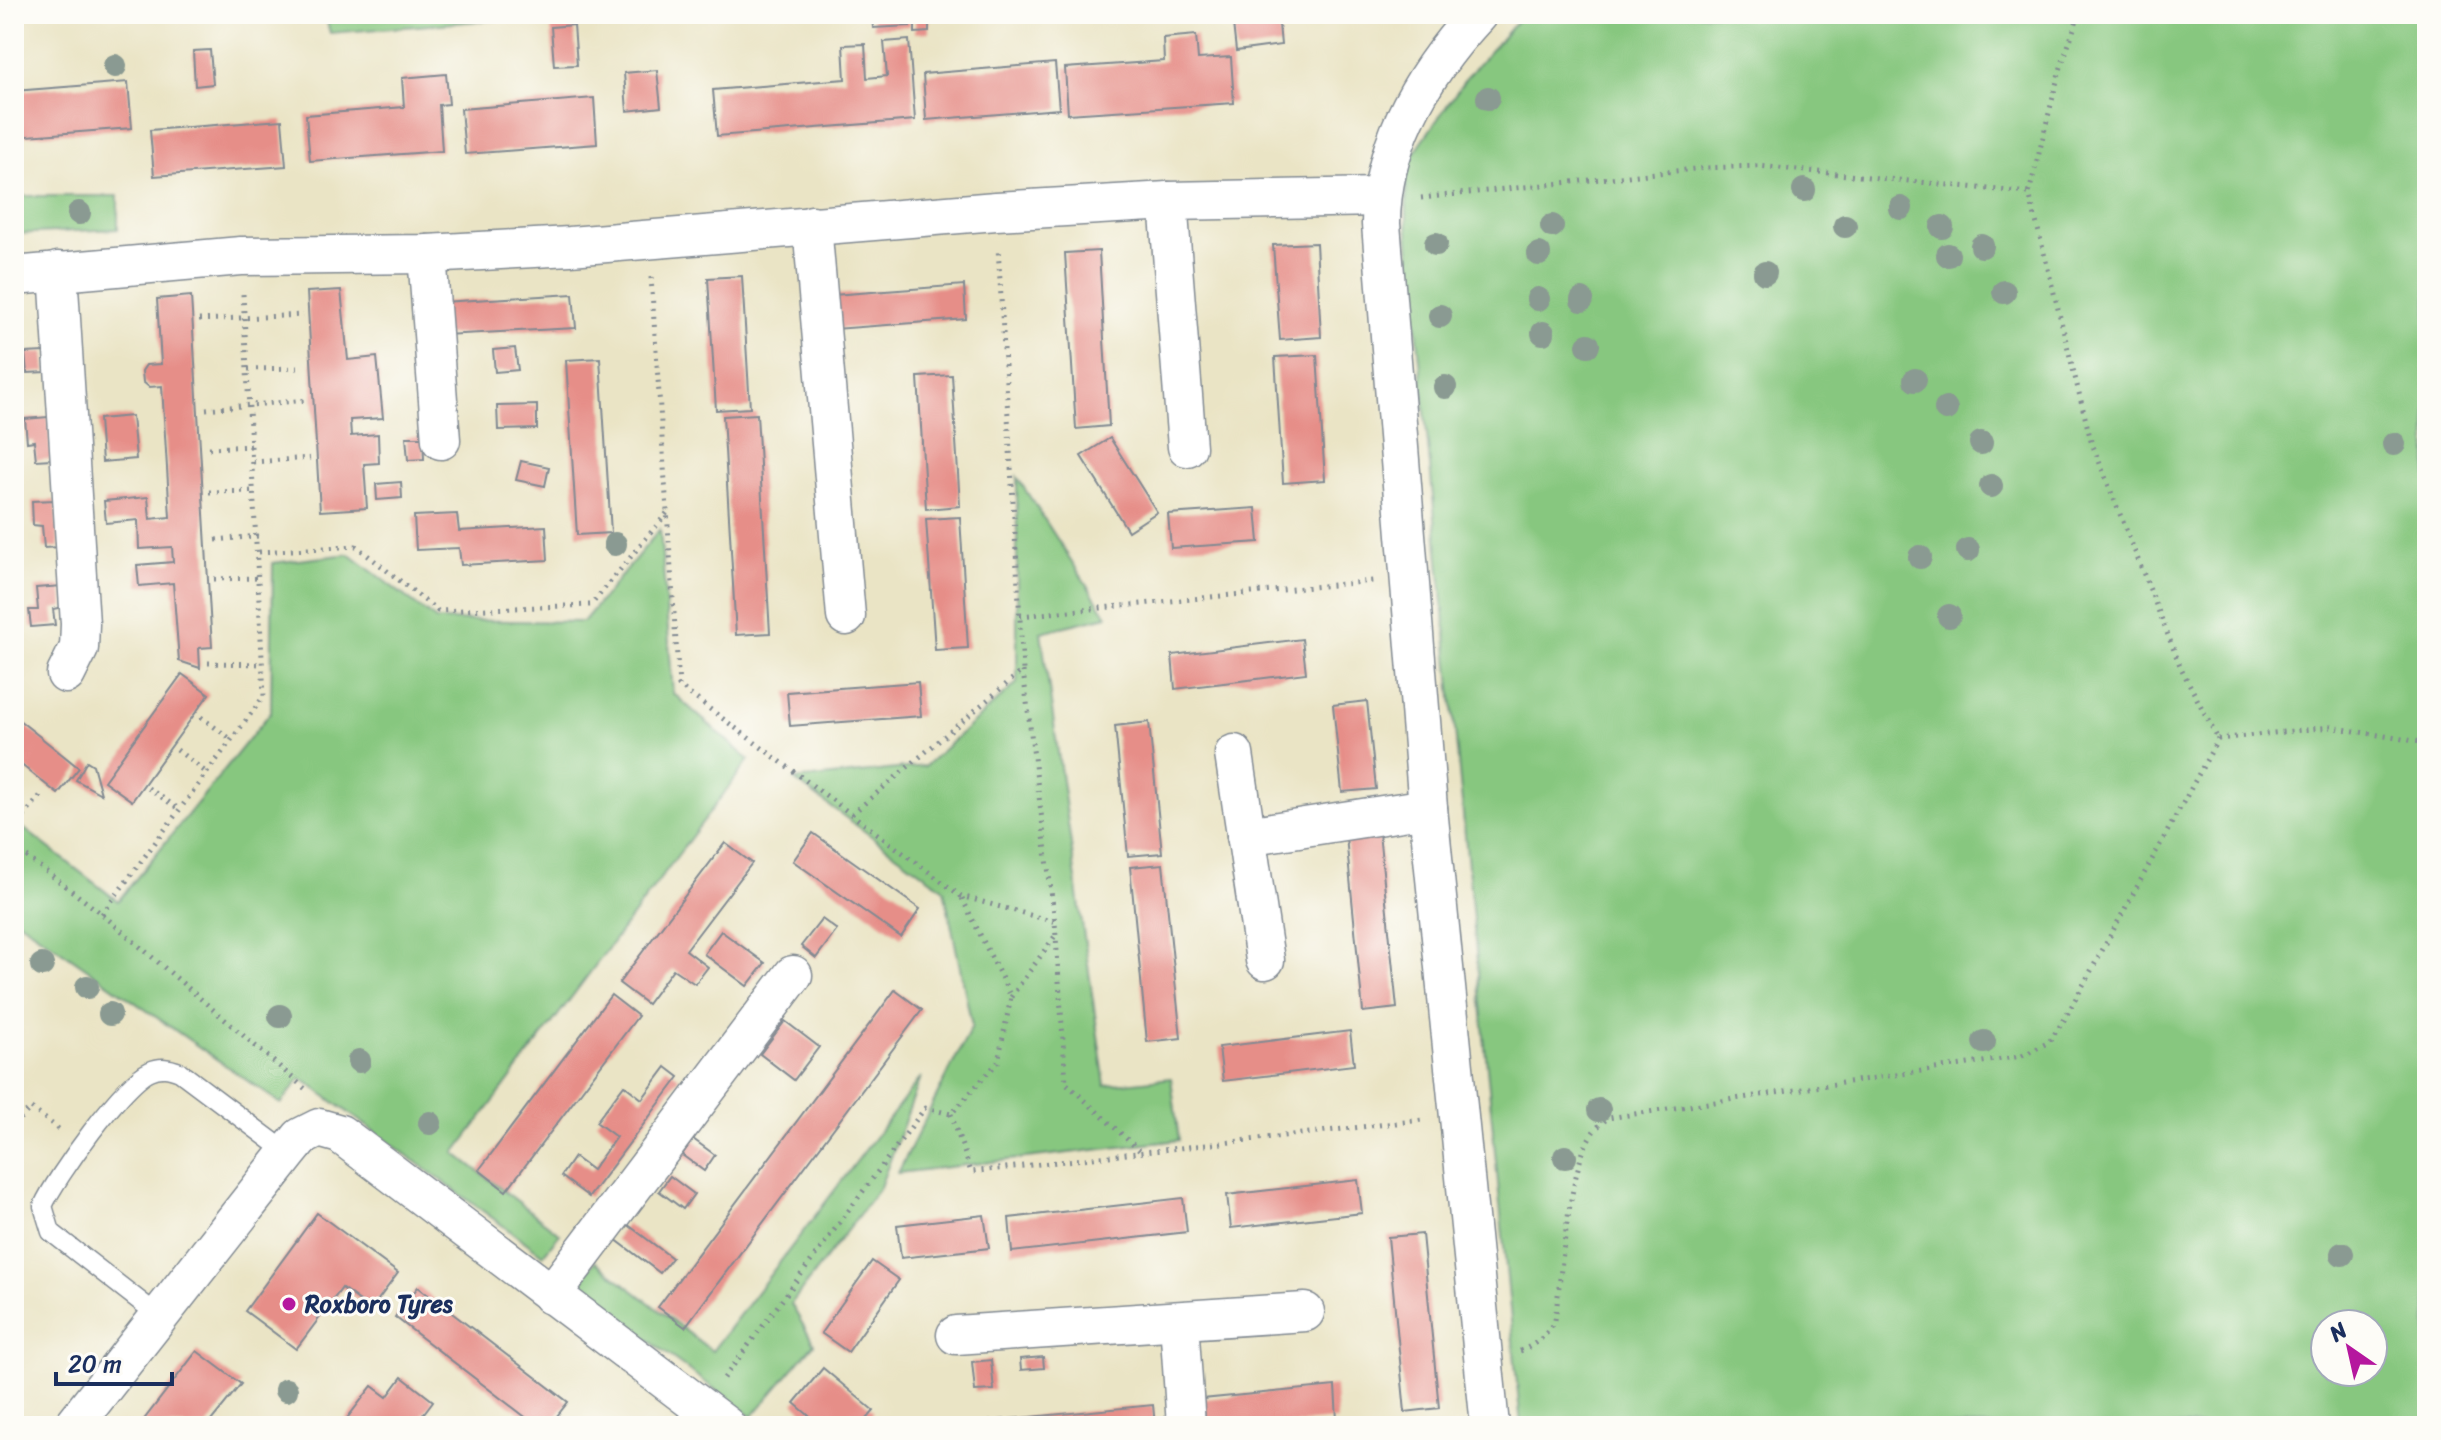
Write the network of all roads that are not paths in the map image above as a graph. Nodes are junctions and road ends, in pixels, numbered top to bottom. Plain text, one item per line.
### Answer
1 (1478, 14) edge
2 (1381, 197) junction
3 (1168, 201) junction
4 (812, 225) junction
5 (427, 254) junction
6 (58, 271) junction
7 (14, 276) edge
8 (441, 440) dead end
9 (1187, 447) dead end
10 (846, 616) dead end
11 (66, 674) dead end
12 (1234, 754) dead end
13 (1428, 808) junction
14 (1246, 836) junction
15 (1265, 960) dead end
16 (793, 975) dead end
17 (288, 1153) junction
18 (551, 1295) junction
19 (1305, 1312) dead end
20 (159, 1316) junction
21 (1179, 1321) junction
22 (956, 1335) dead end
23 (714, 1417) edge
24 (73, 1426) edge
25 (1186, 1426) edge
26 (1490, 1426) edge

1 - 2 street
2 - 3 street
2 - 13 street
3 - 4 street
3 - 9 street
4 - 5 street
4 - 10 street
5 - 6 street
5 - 8 street
6 - 7 street
6 - 11 street
12 - 14 street
13 - 14 street
13 - 26 street
14 - 15 street
16 - 18 street
17 - 18 street
17 - 20 street
17 - 20 lane
18 - 23 street
19 - 21 street
20 - 24 street
21 - 22 street
21 - 25 street

